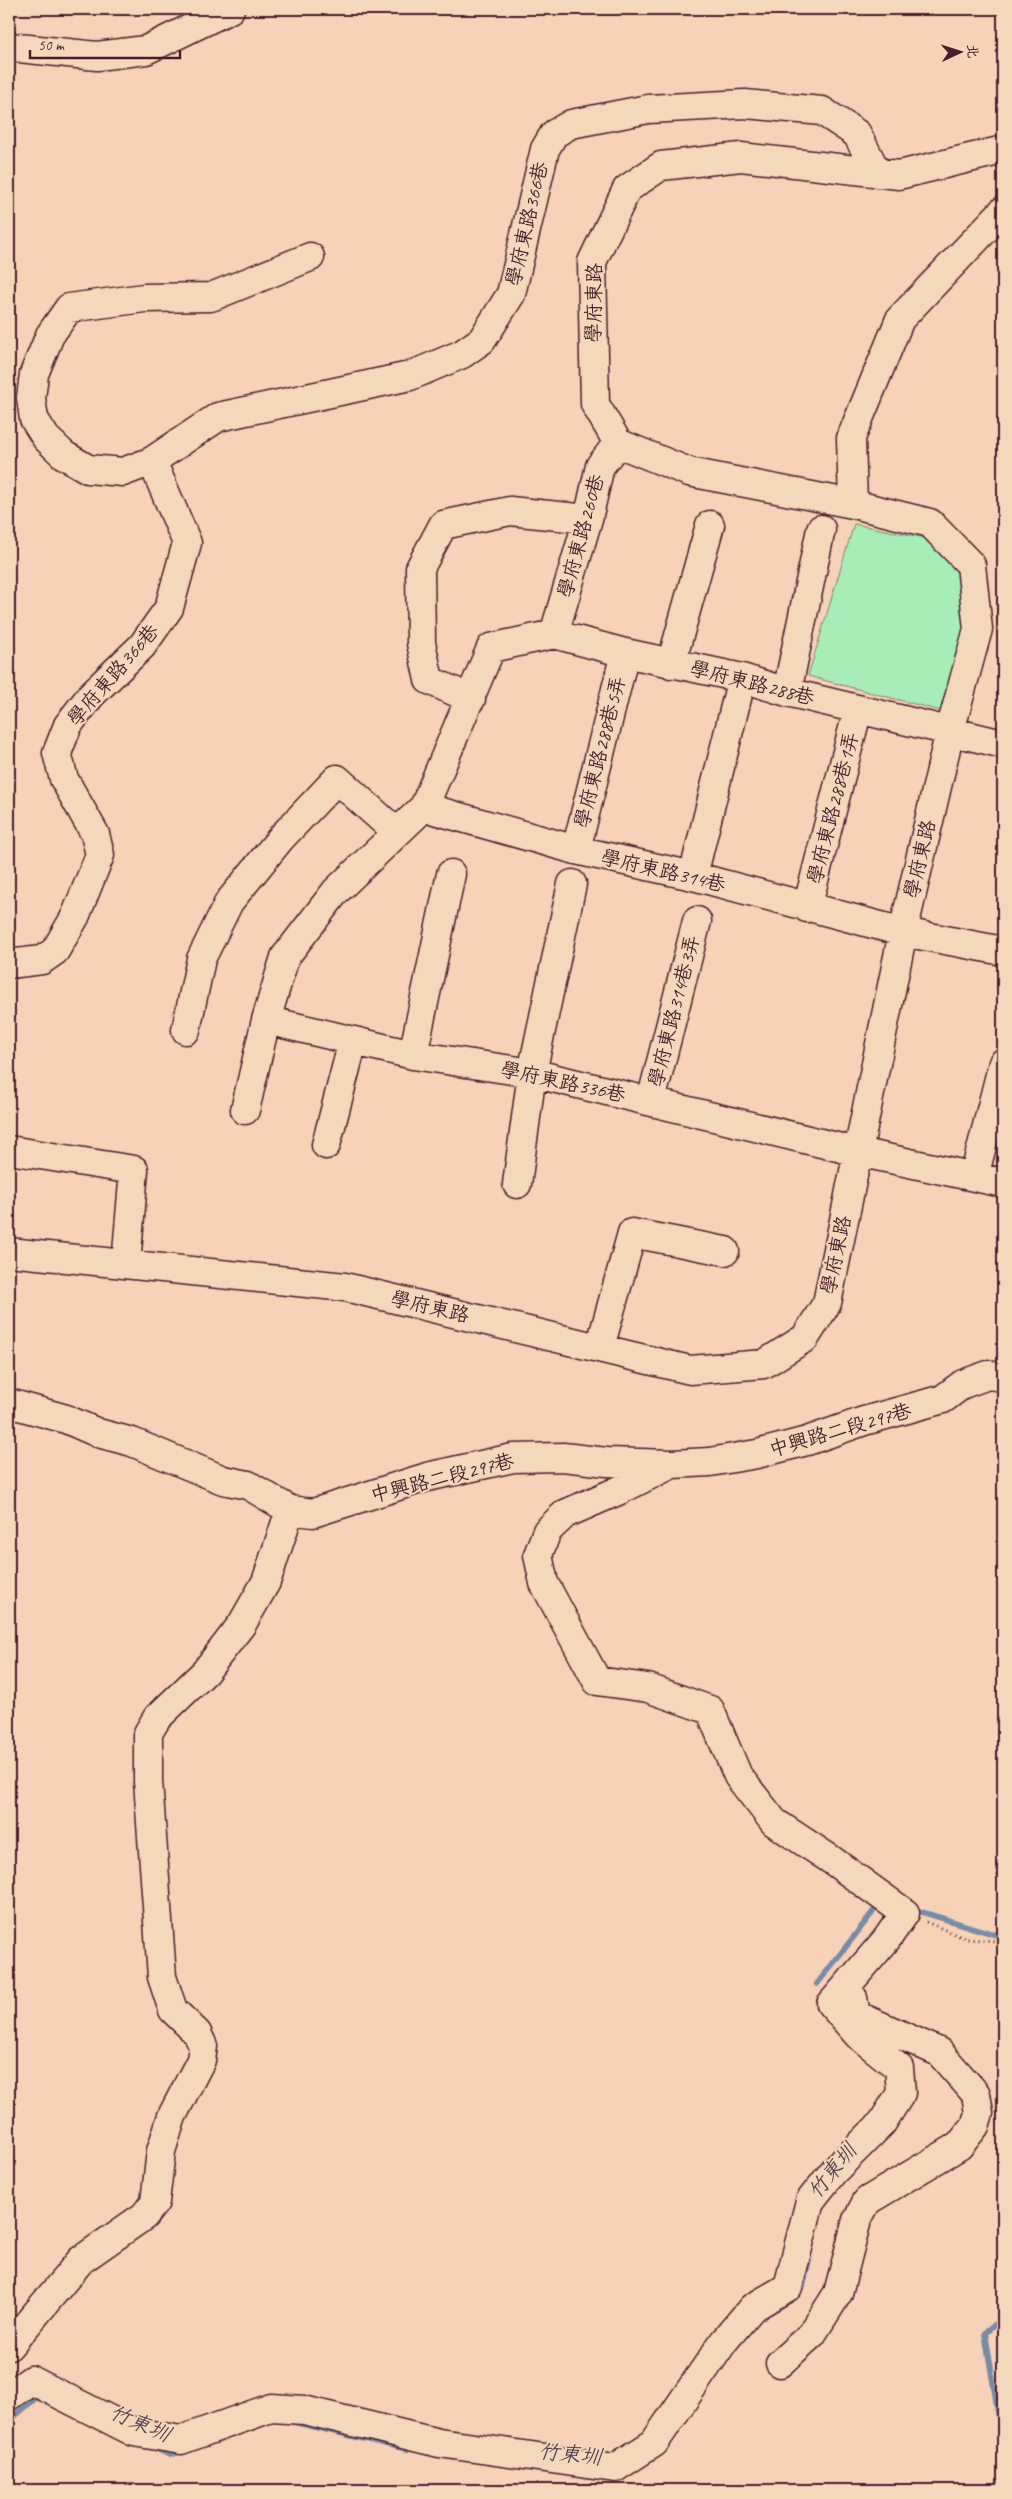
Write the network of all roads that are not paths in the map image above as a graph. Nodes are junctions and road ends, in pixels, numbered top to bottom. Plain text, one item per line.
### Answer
1 (230, 9) edge
2 (9, 47) edge
3 (1003, 150) edge
4 (877, 173) junction
5 (1003, 211) edge
6 (310, 257) dead end
7 (618, 443) junction
8 (152, 461) junction
9 (852, 504) junction
10 (588, 519) junction
11 (710, 525) dead end
12 (821, 529) dead end
13 (554, 634) junction
14 (625, 653) junction
15 (671, 664) junction
16 (742, 678) junction
17 (787, 692) junction
18 (472, 699) junction
19 (858, 709) junction
20 (950, 731) junction
21 (1003, 744) edge
22 (424, 807) junction
23 (396, 832) junction
24 (576, 850) junction
25 (451, 874) dead end
26 (693, 876) junction
27 (572, 884) dead end
28 (807, 908) junction
29 (697, 921) dead end
30 (903, 932) junction
31 (1003, 951) edge
32 (9, 964) edge
33 (266, 1020) junction
34 (186, 1030) dead end
35 (353, 1041) junction
36 (413, 1055) junction
37 (1003, 1063) edge
38 (532, 1073) junction
39 (651, 1101) junction
40 (245, 1110) dead end
41 (326, 1145) dead end
42 (9, 1150) edge
43 (858, 1152) junction
44 (974, 1177) junction
45 (1003, 1183) edge
46 (517, 1184) dead end
47 (726, 1251) dead end
48 (9, 1252) edge
49 (126, 1264) junction
50 (600, 1347) junction
51 (1003, 1377) edge
52 (9, 1403) edge
53 (672, 1464) junction
54 (290, 1510) junction
55 (850, 1982) junction
56 (9, 2346) edge
57 (780, 2362) dead end
58 (9, 2396) edge

1 - 2 street
3 - 4 street, 學府東路
4 - 7 street, 學府東路
4 - 8 street, 學府東路366巷
5 - 9 street
6 - 8 street, 學府東路366巷
7 - 9 street, 學府東路
7 - 10 street, 學府東路260巷
8 - 32 street, 學府東路366巷
9 - 20 street, 學府東路
10 - 13 street, 學府東路260巷
10 - 18 street
11 - 15 street
12 - 17 street
13 - 14 street, 學府東路288巷
13 - 18 street
14 - 15 street, 學府東路288巷
14 - 24 street, 學府東路288巷5弄
15 - 16 street, 學府東路288巷
16 - 17 street, 學府東路288巷
16 - 26 street
17 - 19 street, 學府東路288巷
18 - 22 street
19 - 20 street, 學府東路288巷
19 - 28 street, 學府東路288巷1弄
20 - 21 street, 學府東路288巷
20 - 30 street, 學府東路
22 - 23 street
22 - 24 street, 學府東路314巷
23 - 33 street
23 - 34 street
24 - 26 street, 學府東路314巷
25 - 36 street
26 - 28 street, 學府東路314巷
27 - 38 street
28 - 30 street, 學府東路314巷
29 - 39 street, 學府東路314巷3弄
30 - 31 street, 學府東路314巷
30 - 43 street, 學府東路
33 - 35 street, 學府東路336巷
33 - 40 street
35 - 36 street, 學府東路336巷
35 - 41 street
36 - 38 street, 學府東路336巷
37 - 44 street
38 - 39 street, 學府東路336巷
38 - 46 street
39 - 43 street, 學府東路336巷
42 - 49 street
43 - 44 street, 學府東路336巷
43 - 50 street, 學府東路
44 - 45 street, 學府東路336巷
47 - 50 street
48 - 49 street, 學府東路
49 - 50 street, 學府東路
51 - 53 street, 中興路二段297巷
52 - 54 street, 中興路二段297巷
53 - 54 street, 中興路二段297巷
53 - 55 street
54 - 56 street
55 - 57 street
55 - 58 street

